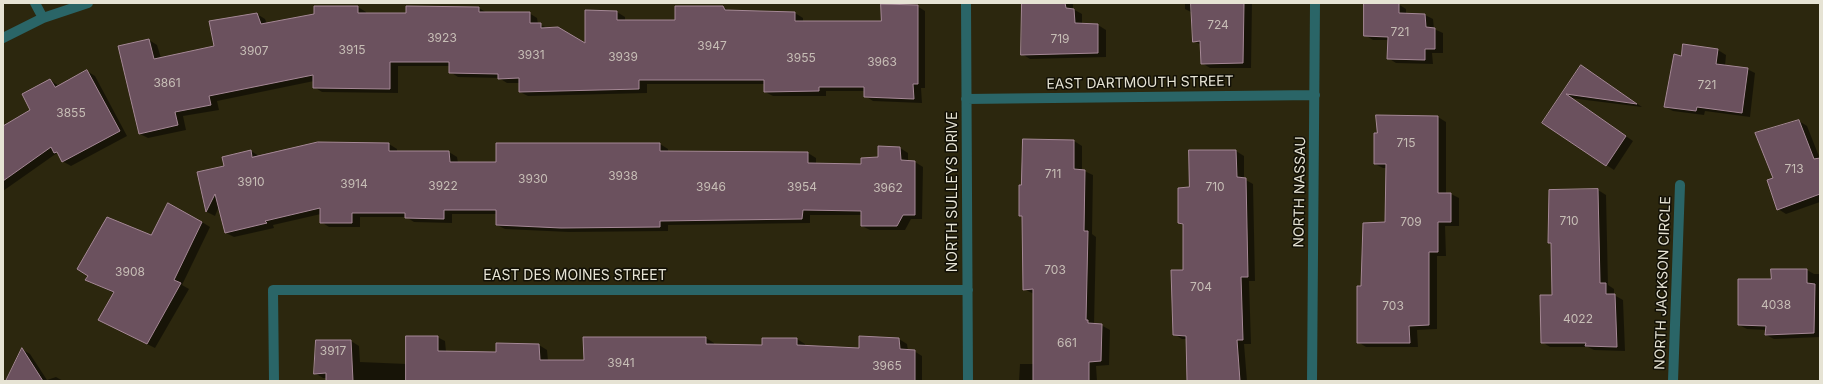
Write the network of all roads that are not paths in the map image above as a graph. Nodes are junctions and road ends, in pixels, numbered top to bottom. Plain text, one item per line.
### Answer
1 (35, 3) edge
2 (88, 3) edge
3 (966, 3) edge
4 (1315, 3) edge
5 (43, 18) junction
6 (3, 38) edge
7 (1315, 95) junction
8 (966, 99) junction
9 (1680, 185) dead end
10 (968, 290) junction
11 (274, 381) edge
12 (968, 381) edge
13 (1312, 381) edge
14 (1673, 381) edge

1 - 5 street
2 - 5 street
3 - 8 street, NORTH SULLEYS DRIVE
4 - 7 street, NORTH NASSAU
5 - 6 street
7 - 8 street, EAST DARTMOUTH STREET
7 - 13 street, NORTH NASSAU
8 - 10 street, NORTH SULLEYS DRIVE
9 - 14 street, NORTH JACKSON CIRCLE
10 - 11 street, EAST DES MOINES STREET
10 - 12 street, NORTH SULLEYS DRIVE

